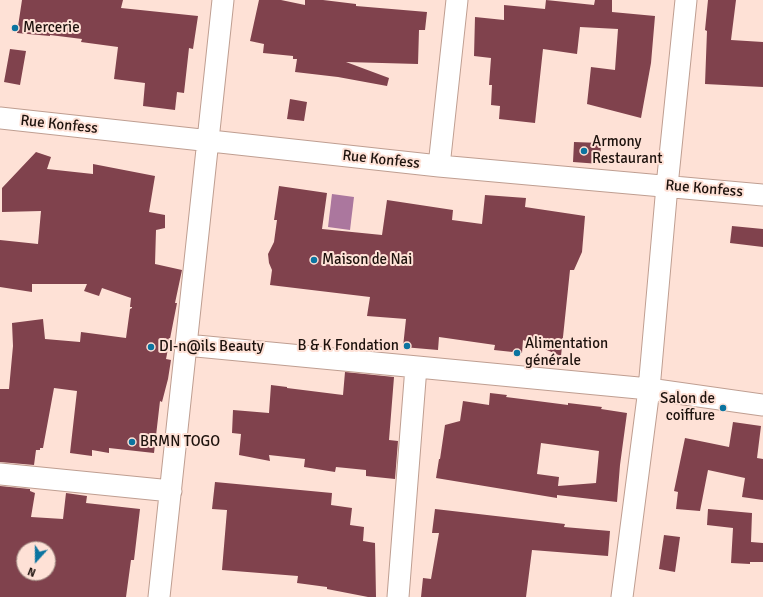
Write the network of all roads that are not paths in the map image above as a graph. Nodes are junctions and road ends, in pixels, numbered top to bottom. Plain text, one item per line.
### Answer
1 (222, 0) edge
2 (457, 0) edge
3 (686, 0) edge
4 (0, 118) edge
5 (208, 141) junction
6 (439, 166) junction
7 (667, 186) junction
8 (763, 194) edge
9 (186, 345) junction
10 (416, 367) junction
11 (649, 389) junction
12 (763, 405) edge
13 (0, 474) edge
14 (170, 491) junction
15 (159, 597) edge
16 (398, 597) edge
17 (622, 597) edge

1 - 5 street
2 - 6 street
3 - 7 street
4 - 5 street, Rue Konfess
5 - 6 street, Rue Konfess
5 - 9 street
6 - 7 street, Rue Konfess
7 - 8 street, Rue Konfess
7 - 11 street
9 - 10 street
9 - 14 street
10 - 11 street
10 - 16 street
11 - 12 street
11 - 17 street
13 - 14 street
14 - 15 street

